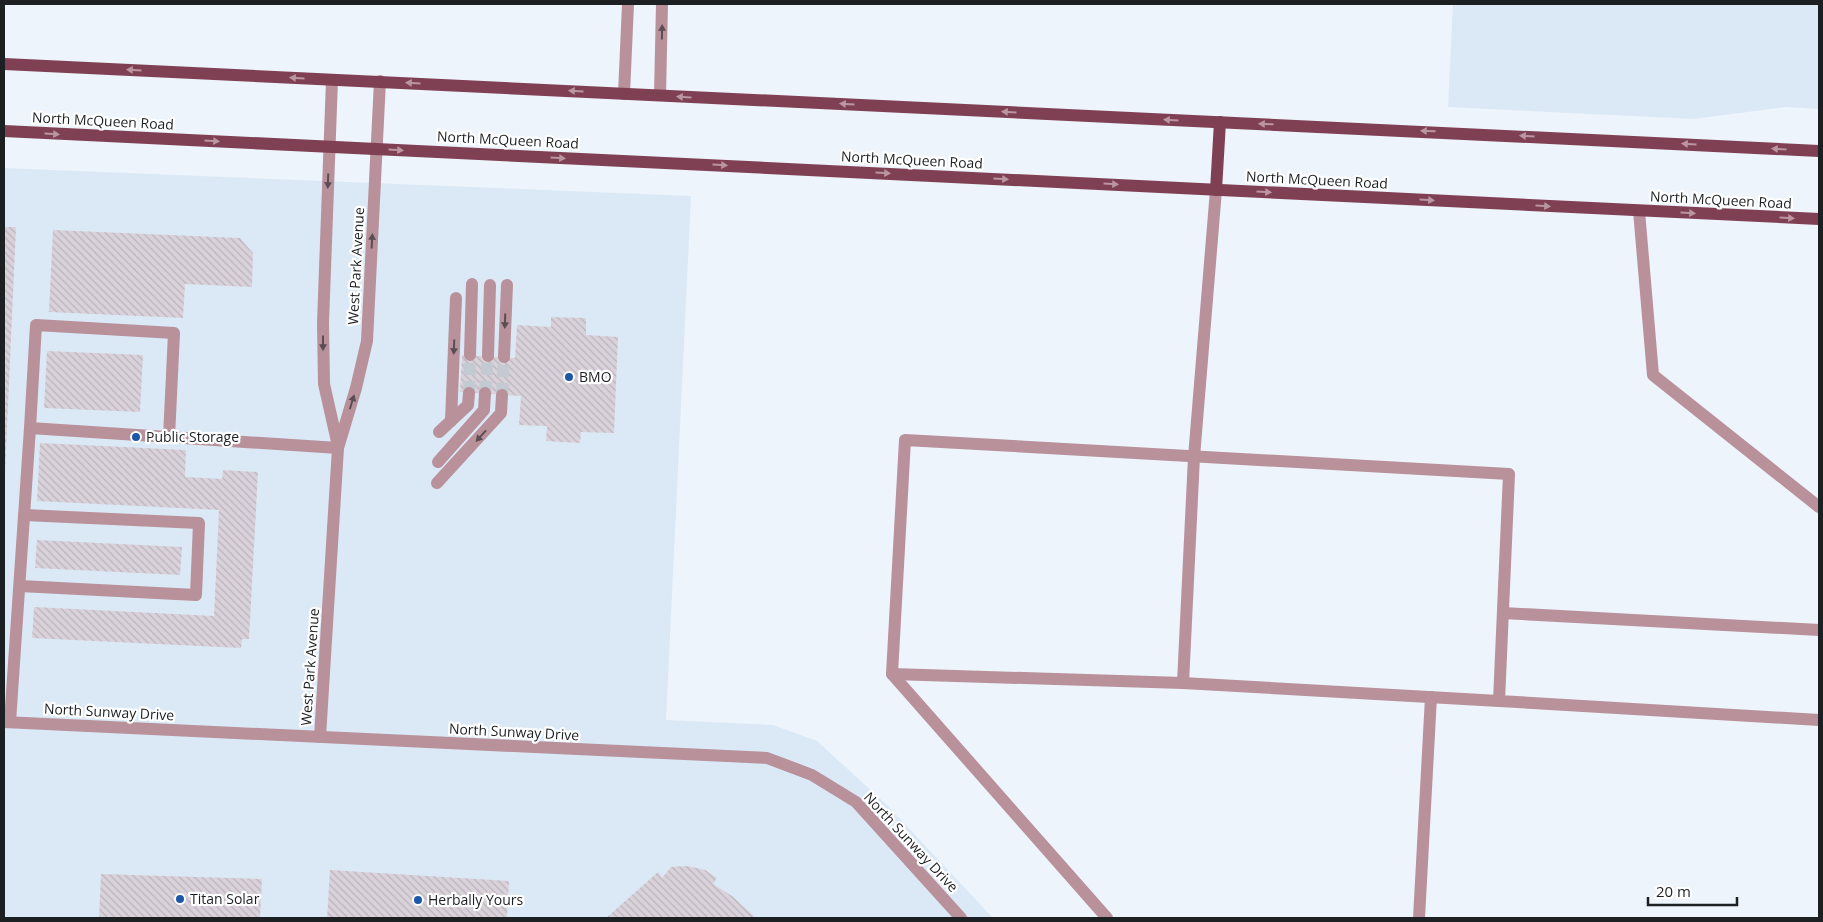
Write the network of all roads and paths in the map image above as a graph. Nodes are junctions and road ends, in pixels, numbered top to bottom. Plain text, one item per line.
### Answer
1 (628, 4) edge
2 (662, 4) edge
3 (4, 64) edge
4 (332, 80) junction
5 (380, 81) junction
6 (624, 94) junction
7 (660, 96) junction
8 (1220, 122) junction
9 (4, 131) edge
10 (330, 147) junction
11 (377, 149) junction
12 (1819, 152) edge
13 (1216, 190) junction
14 (1639, 210) junction
15 (1819, 219) edge
16 (472, 284) dead end
17 (490, 285) dead end
18 (507, 285) dead end
19 (456, 298) dead end
20 (470, 355) tunnel mouth
21 (488, 356) tunnel mouth
22 (504, 357) tunnel mouth
23 (469, 393) tunnel mouth
24 (485, 394) tunnel mouth
25 (502, 395) tunnel mouth
26 (451, 421) junction
27 (30, 428) junction
28 (439, 432) dead end
29 (169, 437) junction
30 (338, 448) junction
31 (1194, 457) junction
32 (438, 462) dead end
33 (437, 483) dead end
34 (1819, 507) edge
35 (24, 515) junction
36 (20, 586) junction
37 (1503, 613) junction
38 (1819, 630) edge
39 (892, 674) junction
40 (1183, 682) junction
41 (1431, 697) junction
42 (1498, 701) junction
43 (1819, 720) edge
44 (7, 722) edge
45 (320, 738) junction
46 (961, 918) edge
47 (1107, 918) edge
48 (1419, 918) edge

1 - 6 street
7 -> 2 street
4 -> 3 main road
4 - 5 main road
4 - 10 street, West Park Avenue
6 -> 5 main road
5 - 11 street, West Park Avenue
6 - 7 main road
8 -> 7 main road
12 -> 8 main road
8 - 13 main road
9 -> 10 main road, North McQueen Road
10 - 11 main road, North McQueen Road
10 -> 30 street, West Park Avenue
11 -> 13 main road, North McQueen Road
30 -> 11 street, West Park Avenue
13 -> 14 main road, North McQueen Road
13 - 31 street
14 -> 15 main road, North McQueen Road
14 - 34 street
16 - 20 street
17 - 21 street
18 -> 22 street
19 -> 26 street
23 - 26 street
24 - 32 street
25 -> 33 street
26 - 28 street
27 - 29 street
27 - 29 street
27 - 35 street
29 - 30 street
30 - 45 street, West Park Avenue
31 - 37 street
31 - 39 street
31 - 40 street
35 - 36 street
35 - 36 street
36 - 44 street
37 - 38 street
37 - 42 street
39 - 40 street
39 - 47 street
40 - 41 street
41 - 42 street
41 - 48 street
42 - 43 street
44 - 45 street, North Sunway Drive
45 - 46 street, North Sunway Drive

